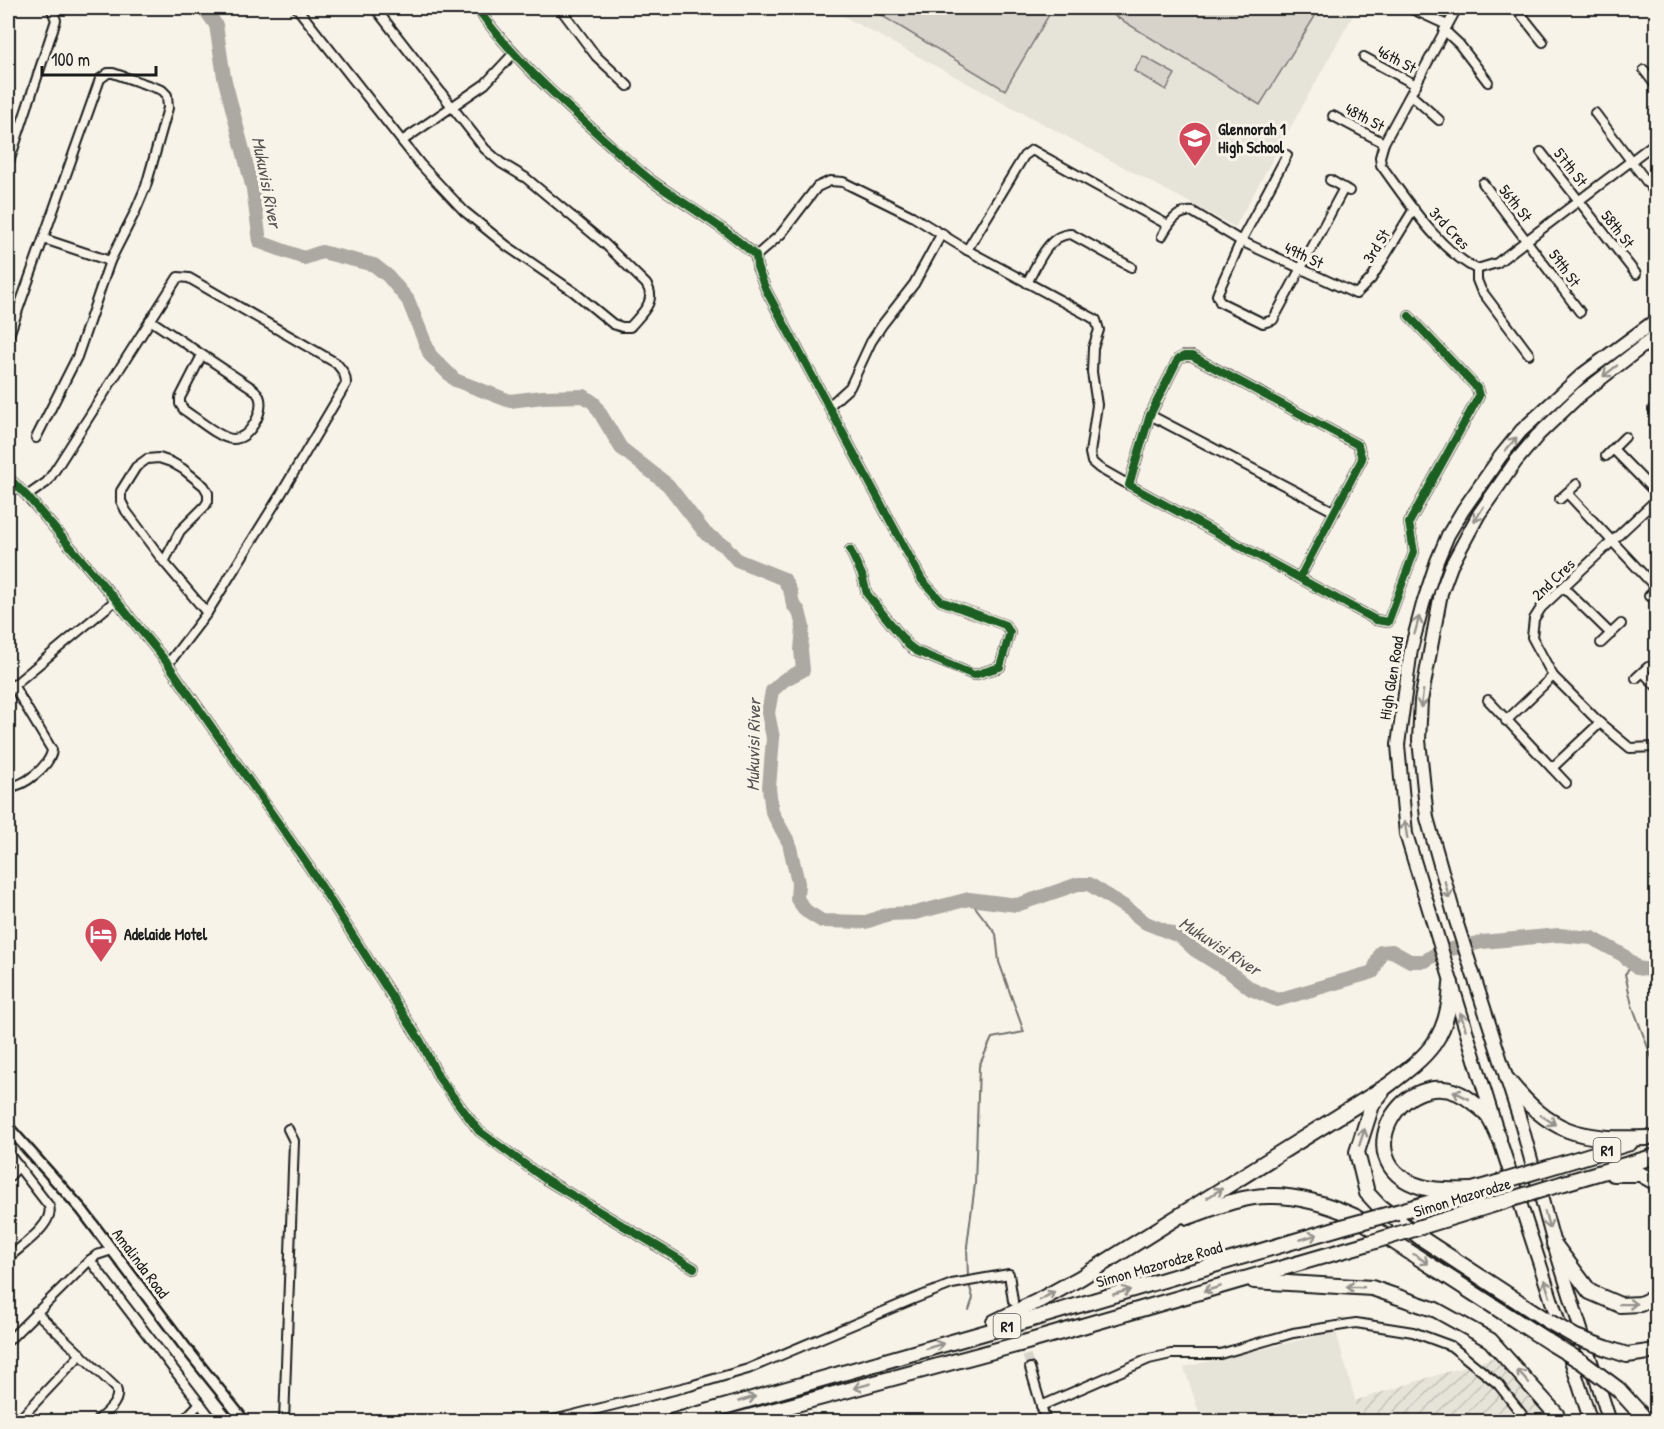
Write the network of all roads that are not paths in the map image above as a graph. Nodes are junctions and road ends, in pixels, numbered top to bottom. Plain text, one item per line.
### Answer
1 (51, 8) edge
2 (297, 8) edge
3 (375, 8) edge
4 (477, 8) edge
5 (560, 8) edge
6 (1410, 8) edge
7 (1457, 8) edge
8 (1516, 8) edge
9 (1446, 28) junction
10 (1543, 42) dead end
11 (514, 53) junction
12 (1364, 57) dead end
13 (1644, 70) dead end
14 (1488, 82) dead end
15 (1416, 85) junction
16 (628, 86) dead end
17 (1656, 86) edge
18 (1411, 95) junction
19 (452, 105) junction
20 (1595, 113) dead end
21 (1333, 116) dead end
22 (1439, 120) dead end
23 (402, 141) junction
24 (1656, 142) edge
25 (1384, 143) junction
26 (1541, 152) dead end
27 (1287, 155) dead end
28 (1630, 162) junction
29 (8, 165) edge
30 (1330, 180) dead end
31 (1483, 183) dead end
32 (1656, 194) edge
33 (1579, 200) junction
34 (1414, 209) junction
35 (1168, 225) junction
36 (942, 233) junction
37 (1162, 236) dead end
38 (44, 239) junction
39 (1527, 240) junction
40 (1241, 241) junction
41 (967, 250) junction
42 (756, 256) junction
43 (110, 261) junction
44 (1131, 267) dead end
45 (1302, 269) junction
46 (1477, 269) junction
47 (1636, 274) dead end
48 (1027, 283) junction
49 (1356, 294) joint
50 (1580, 312) dead end
51 (1409, 316) dead end
52 (150, 320) junction
53 (1656, 320) edge
54 (1656, 336) edge
55 (8, 338) edge
56 (1529, 354) dead end
57 (202, 355) junction
58 (829, 406) junction
59 (1150, 415) junction
60 (1625, 437) dead end
61 (36, 438) dead end
62 (1613, 450) junction
63 (1606, 456) dead end
64 (8, 477) edge
65 (1577, 484) dead end
66 (1129, 485) junction
67 (1656, 493) edge
68 (27, 496) junction
69 (1656, 500) edge
70 (1335, 512) junction
71 (1612, 542) junction
72 (850, 550) dead end
73 (164, 562) junction
74 (1300, 577) junction
75 (1563, 587) junction
76 (1656, 588) edge
77 (1649, 596) dead end
78 (116, 600) junction
79 (207, 613) junction
80 (1621, 624) dead end
81 (1611, 634) junction
82 (1601, 643) dead end
83 (168, 664) junction
84 (1553, 676) junction
85 (1636, 678) dead end
86 (1656, 686) edge
87 (10, 687) edge
88 (1488, 700) dead end
89 (1506, 721) junction
90 (1600, 723) junction
91 (1656, 747) edge
92 (1552, 768) junction
93 (1566, 783) dead end
94 (8, 786) edge
95 (1452, 983) junction
96 (1507, 1079) junction
97 (1387, 1086) junction
98 (8, 1127) edge
99 (288, 1129) dead end
100 (1499, 1137) junction
101 (1652, 1137) edge
102 (8, 1153) edge
103 (1656, 1156) edge
104 (19, 1166) junction
105 (1594, 1175) junction
106 (8, 1178) edge
107 (1656, 1183) edge
108 (1473, 1190) junction
109 (1166, 1224) junction
110 (1554, 1244) junction
111 (112, 1250) junction
112 (8, 1258) edge
113 (90, 1260) junction
114 (694, 1268) dead end
115 (1245, 1280) junction
116 (1656, 1297) edge
117 (1013, 1301) dead end
118 (36, 1312) junction
119 (957, 1340) junction
120 (8, 1341) edge
121 (1656, 1351) edge
122 (81, 1354) junction
123 (1030, 1368) tunnel mouth
124 (200, 1403) junction
125 (1041, 1406) junction
126 (17, 1422) edge
127 (96, 1422) edge
128 (182, 1422) edge
129 (214, 1422) edge
130 (245, 1422) edge
131 (284, 1422) edge
132 (545, 1422) edge
133 (671, 1422) edge
134 (730, 1422) edge
135 (1046, 1422) edge
136 (1528, 1422) edge
137 (1559, 1422) edge
138 (1591, 1422) edge
139 (1610, 1422) edge
140 (1648, 1422) edge

1 - 29 street
2 - 23 street
3 - 19 street
4 - 11 street
5 - 16 street
6 - 9 street
7 - 9 street
8 - 10 street
9 - 14 street
9 - 15 street
11 - 19 street
11 - 42 street
12 - 15 street, 46th St
13 - 17 street
15 - 18 street
18 - 22 street
18 - 25 street
19 - 23 street
19 - 23 street
20 - 28 street
21 - 25 street, 48th St
24 - 28 street, 3rd Cres
25 - 34 street, 3rd Cres
26 - 33 street, 57th St
27 - 40 street
28 - 32 street
28 - 33 street, 3rd Cres
30 - 45 street
31 - 39 street, 56th St
33 - 39 street, 3rd Cres
33 - 47 street, 58th St
34 - 46 street, 3rd Cres
34 - 49 street, 3rd St
35 - 37 street
35 - 40 street, 49th St
35 - 41 street
36 - 41 street
36 - 42 street
36 - 58 street
38 - 43 street
38 - 43 street
38 - 55 street
39 - 46 street, 3rd Cres
39 - 50 street, 59th St
40 - 45 street, 49th St
40 - 45 street
41 - 48 street
42 - 58 street
43 - 61 street
44 - 48 street
45 - 49 street, 49th St
46 - 56 street
48 - 66 street
51 - 74 street
52 - 57 street
52 - 68 street
52 - 79 street
95 -> 53 main road, High Glen Road
54 -> 96 main road, High Glen Road
57 - 57 street
58 - 72 street
59 - 66 street
59 - 70 street
59 - 70 street
60 - 62 street
62 - 63 street
62 - 67 street
64 - 68 street
65 - 71 street
66 - 74 street
68 - 78 street
69 - 71 street, 2nd Cres
70 - 74 street
71 - 75 street, 2nd Cres
71 - 76 street
73 - 73 street
73 - 79 street
75 - 81 street
75 - 84 street, 2nd Cres
76 - 77 street
78 - 83 street
78 - 87 street
79 - 83 street
80 - 81 street
81 - 82 street
83 - 114 street
84 - 89 street
84 - 90 street, 2nd Cres
85 - 86 street
87 - 94 street
88 - 89 street
89 - 92 street
90 - 91 street, 2nd Cres
90 - 92 street
92 - 93 street
95 - 97 highway
100 -> 95 main road, High Glen Road
96 -> 101 highway
96 -> 110 main road, High Glen Road
109 -> 97 highway
121 -> 97 highway, bridge
98 - 111 street, Amalinda Road
99 - 131 street
100 -> 108 highway
138 -> 100 main road, High Glen Road
101 - 108 highway, Simon Mazorodze Road / R1, bridge
102 - 104 street
103 - 105 highway, R1
104 - 106 street
104 - 112 street
105 - 107 highway
105 - 115 highway, Simon Mazorodze / R1, bridge
119 -> 108 highway, Simon Mazorodze Road / R1, bridge
119 -> 109 highway
109 -> 140 highway, bridge
110 -> 116 highway
110 - 139 main road, High Glen Road
111 - 113 street
111 - 130 street, Amalinda Road
113 - 118 street
113 - 124 street
115 -> 134 highway, R1
137 -> 115 highway
117 - 132 street
118 - 120 street
118 - 122 street
133 -> 119 highway, Simon Mazorodze Road / R1
122 - 126 street
122 - 127 street
123 - 125 street
124 - 128 street
124 - 129 street
125 - 135 street
125 - 136 street

